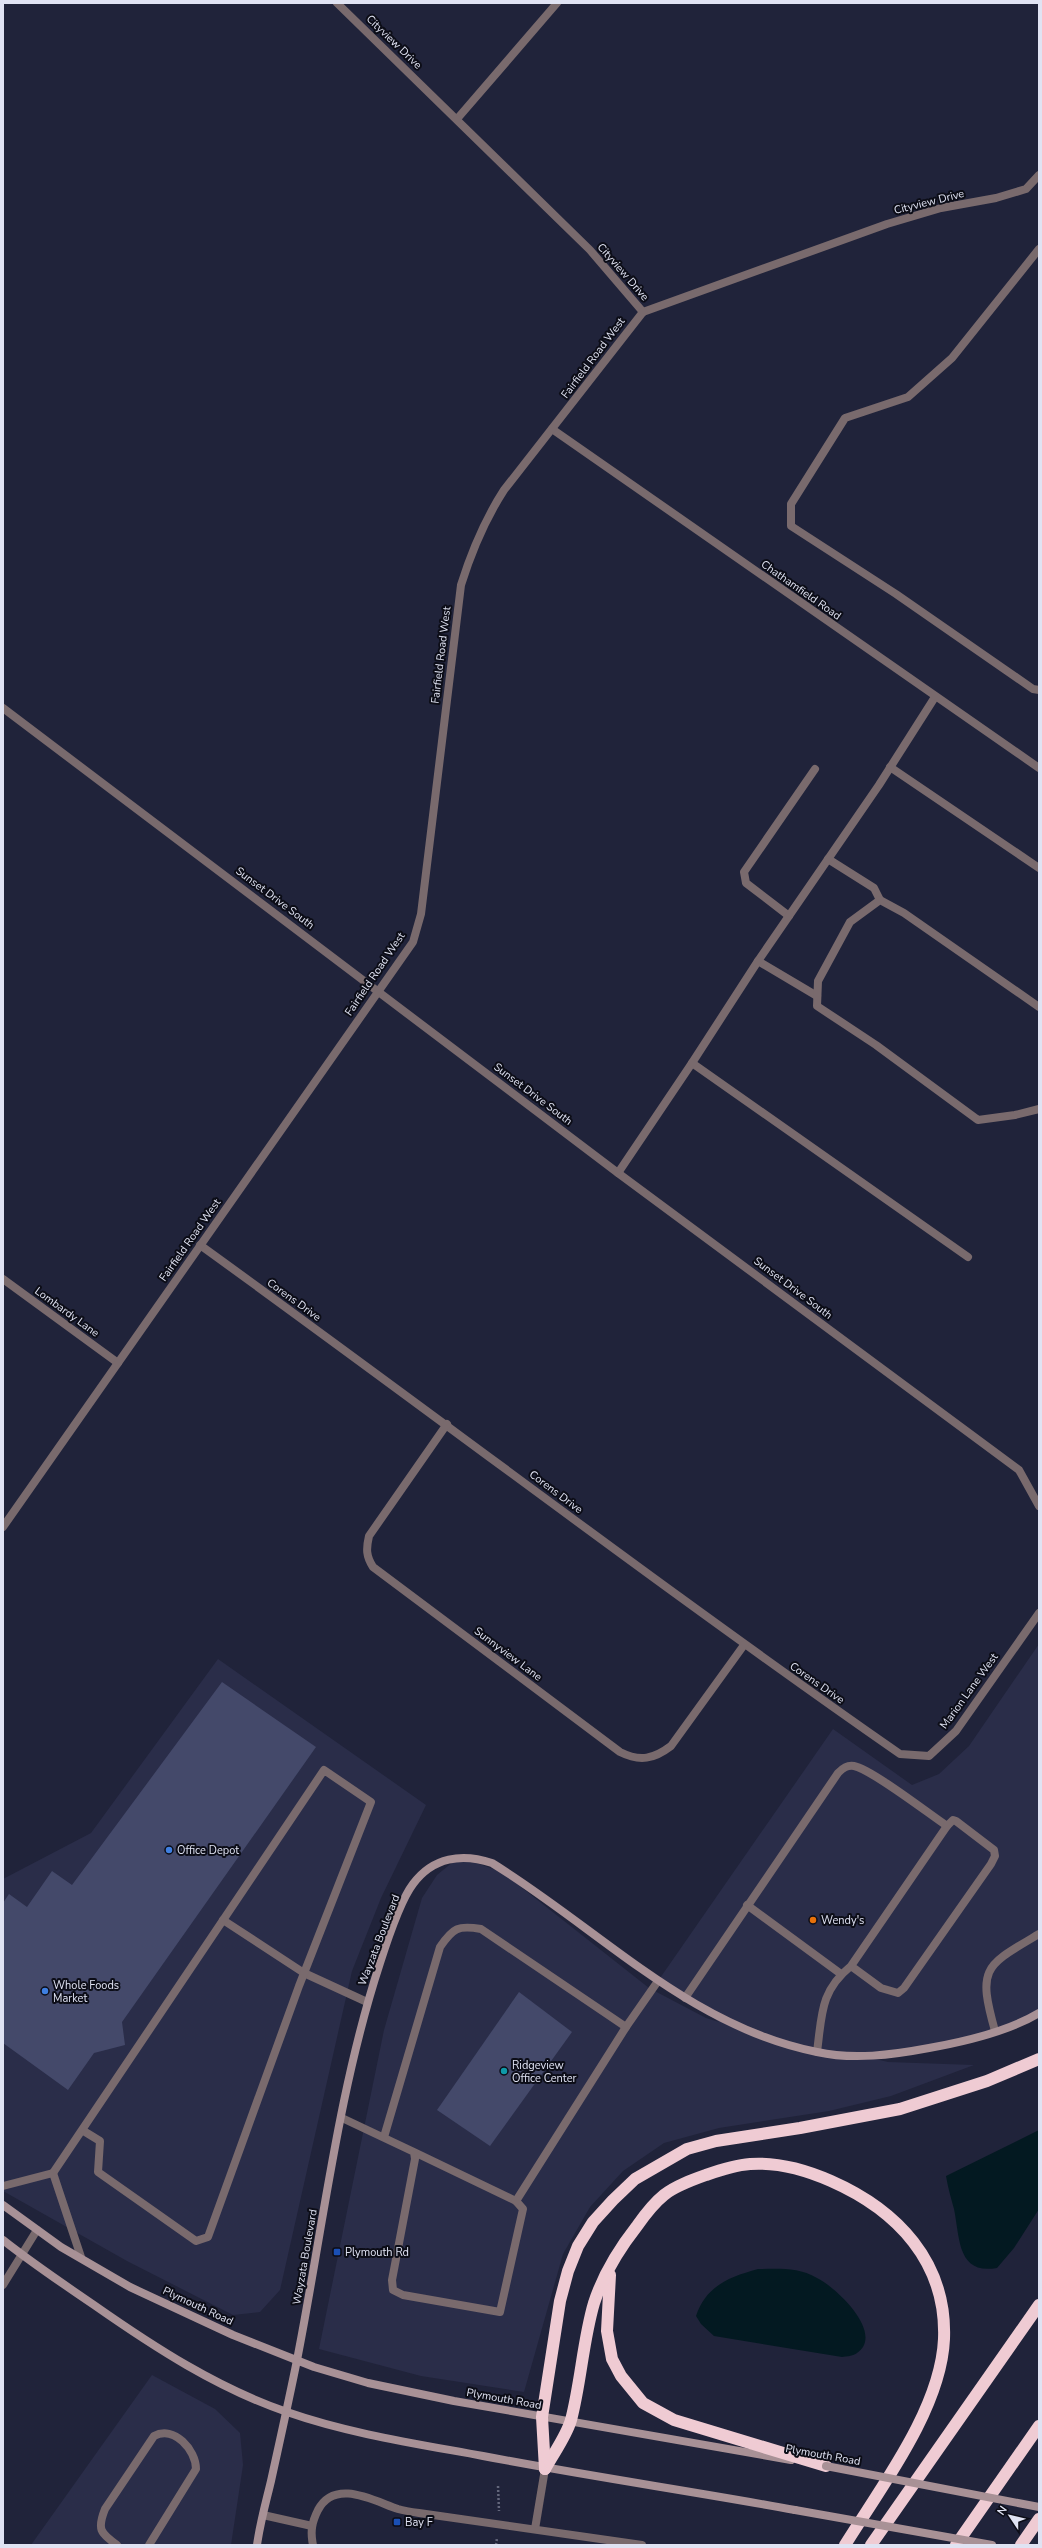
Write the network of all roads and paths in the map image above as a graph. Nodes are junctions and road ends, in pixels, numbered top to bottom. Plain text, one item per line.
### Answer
1 (337, 3) edge
2 (557, 3) edge
3 (457, 119) junction
4 (1039, 175) edge
5 (1039, 249) edge
6 (642, 312) junction
7 (552, 429) junction
8 (1039, 690) edge
9 (935, 697) junction
10 (3, 708) edge
11 (890, 767) junction
12 (1039, 768) edge
13 (815, 769) dead end
14 (828, 859) junction
15 (1039, 868) edge
16 (880, 900) junction
17 (789, 916) junction
18 (758, 961) junction
19 (378, 990) junction
20 (817, 996) junction
21 (1039, 1007) edge
22 (692, 1063) junction
23 (1039, 1108) edge
24 (618, 1173) junction
25 (200, 1245) junction
26 (968, 1257) dead end
27 (3, 1279) edge
28 (118, 1363) junction
29 (447, 1424) junction
30 (1039, 1506) edge
31 (3, 1527) edge
32 (1039, 1613) edge
33 (744, 1646) junction
34 (900, 1754) joint
35 (947, 1826) junction
36 (747, 1905) junction
37 (223, 1920) junction
38 (1039, 1934) edge
39 (851, 1966) junction
40 (304, 1973) junction
41 (841, 1974) junction
42 (658, 1981) junction
43 (685, 1998) junction
44 (367, 2002) junction
45 (1039, 2013) edge
46 (626, 2027) junction
47 (995, 2031) junction
48 (817, 2052) junction
49 (1039, 2058) edge
50 (342, 2118) junction
51 (82, 2130) junction
52 (384, 2138) junction
53 (414, 2152) junction
54 (53, 2173) junction
55 (3, 2186) edge
56 (516, 2201) junction
57 (3, 2205) edge
58 (37, 2230) junction
59 (3, 2240) edge
60 (23, 2256) junction
61 (81, 2257) junction
62 (610, 2266) junction
63 (3, 2285) edge
64 (1039, 2306) edge
65 (297, 2361) junction
66 (286, 2412) junction
67 (542, 2417) junction
68 (570, 2423) junction
69 (1039, 2426) edge
70 (826, 2466) junction
71 (545, 2469) junction
72 (1039, 2507) edge
73 (263, 2515) junction
74 (1039, 2519) edge
75 (312, 2526) junction
76 (535, 2530) junction
77 (118, 2545) edge
78 (149, 2545) edge
79 (258, 2545) edge
80 (313, 2545) edge
81 (642, 2545) edge
82 (845, 2545) edge
83 (871, 2545) edge
84 (956, 2545) edge
85 (992, 2545) edge
86 (1021, 2545) edge

1 - 3 street, Cityview Drive
2 - 3 street
3 - 6 street, Cityview Drive
4 - 6 street, Cityview Drive
5 - 8 street
6 - 7 street, Fairfield Road West
7 - 9 street, Chathamfield Road
7 - 19 street, Fairfield Road West
9 - 11 street
9 - 12 street, Chathamfield Road
10 - 19 street, Sunset Drive South
11 - 14 street
11 - 15 street
13 - 17 street
14 - 16 street
14 - 17 street
16 - 20 street
16 - 21 street
17 - 18 street
18 - 20 street
18 - 22 street
19 - 24 street, Sunset Drive South
19 - 25 street, Fairfield Road West
20 - 23 street
22 - 24 street
22 - 26 street
24 - 30 street, Sunset Drive South
25 - 28 street, Fairfield Road West
25 - 29 street, Corens Drive
27 - 28 street, Lombardy Lane
28 - 31 street, Fairfield Road West
29 - 33 street, Corens Drive
29 - 33 street, Sunnyview Lane
32 - 34 street, Marion Lane West
33 - 34 street, Corens Drive
35 - 36 street
35 - 39 street
35 - 39 street
36 - 41 street
36 - 43 street
37 - 40 street
37 - 40 street
37 - 51 street
38 - 47 street
39 - 41 street
40 - 44 street
40 - 51 street
41 - 48 street
42 - 43 main road, Wayzata Boulevard
42 - 44 main road, Wayzata Boulevard
42 - 46 street
43 - 48 main road, Wayzata Boulevard
44 - 50 main road, Wayzata Boulevard
45 - 47 main road, Wayzata Boulevard
46 - 52 street
46 - 56 street
47 - 48 main road, Wayzata Boulevard
49 - 67 highway
50 - 52 street
50 - 65 main road, Wayzata Boulevard
51 - 54 street
52 - 53 street
53 - 56 street
53 - 56 street
54 - 55 street
54 - 61 street
57 - 58 main road, Plymouth Road
58 - 60 street
58 - 61 main road, Plymouth Road
59 - 60 main road
60 - 63 street
60 - 66 main road
61 - 65 main road, Plymouth Road
62 - 68 highway
62 - 70 highway
62 - 82 highway
64 - 83 highway
65 - 66 main road, Wayzata Boulevard
65 - 67 main road, Plymouth Road
66 - 71 main road
66 - 73 main road, Wayzata Boulevard
67 - 68 main road, Plymouth Road
67 - 71 highway
68 - 70 main road, Plymouth Road
68 - 71 highway
69 - 84 highway
70 - 72 main road, Plymouth Road, bridge
71 - 76 street
71 - 85 main road, bridge
73 - 75 street
73 - 79 main road, Wayzata Boulevard
74 - 86 highway
75 - 76 street
75 - 80 street
76 - 81 street
77 - 78 street

